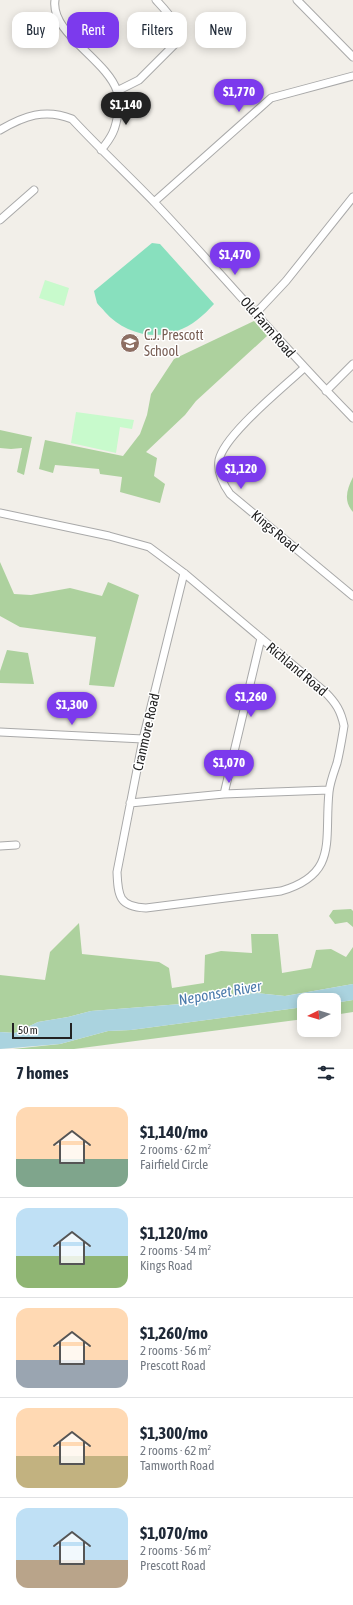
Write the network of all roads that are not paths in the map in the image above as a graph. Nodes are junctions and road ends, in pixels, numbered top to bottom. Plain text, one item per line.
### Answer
1 (55, 0) edge
2 (156, 0) edge
3 (297, 0) edge
4 (353, 57) edge
5 (353, 76) edge
6 (117, 91) junction
7 (0, 130) edge
8 (101, 150) junction
9 (34, 190) dead end
10 (353, 197) edge
11 (154, 202) junction
12 (0, 220) edge
13 (256, 313) junction
14 (353, 364) edge
15 (304, 368) junction
16 (326, 391) junction
17 (353, 418) edge
18 (0, 513) edge
19 (184, 573) junction
20 (353, 596) edge
21 (261, 638) junction
22 (0, 732) edge
23 (143, 739) junction
24 (329, 790) junction
25 (224, 794) junction
26 (130, 803) junction
27 (16, 845) dead end
28 (0, 846) edge
29 (118, 892) joint

1 - 6 street
2 - 6 street
3 - 4 street
5 - 11 street
6 - 8 street
7 - 8 street, Old Farm Road
8 - 11 street, Old Farm Road
9 - 12 street
10 - 13 street
11 - 13 street, Old Farm Road
13 - 15 street, Old Farm Road
14 - 16 street
15 - 16 street, Old Farm Road
15 - 20 street, Kings Road
16 - 17 street, Old Farm Road
18 - 19 street, Richland Road
19 - 21 street, Richland Road
19 - 23 street, Cranmore Road
21 - 24 street, Richland Road
21 - 25 street
22 - 23 street
23 - 26 street, Cranmore Road
24 - 25 street
24 - 29 street, Richland Road
25 - 26 street
26 - 29 street, Cranmore Road
27 - 28 street

